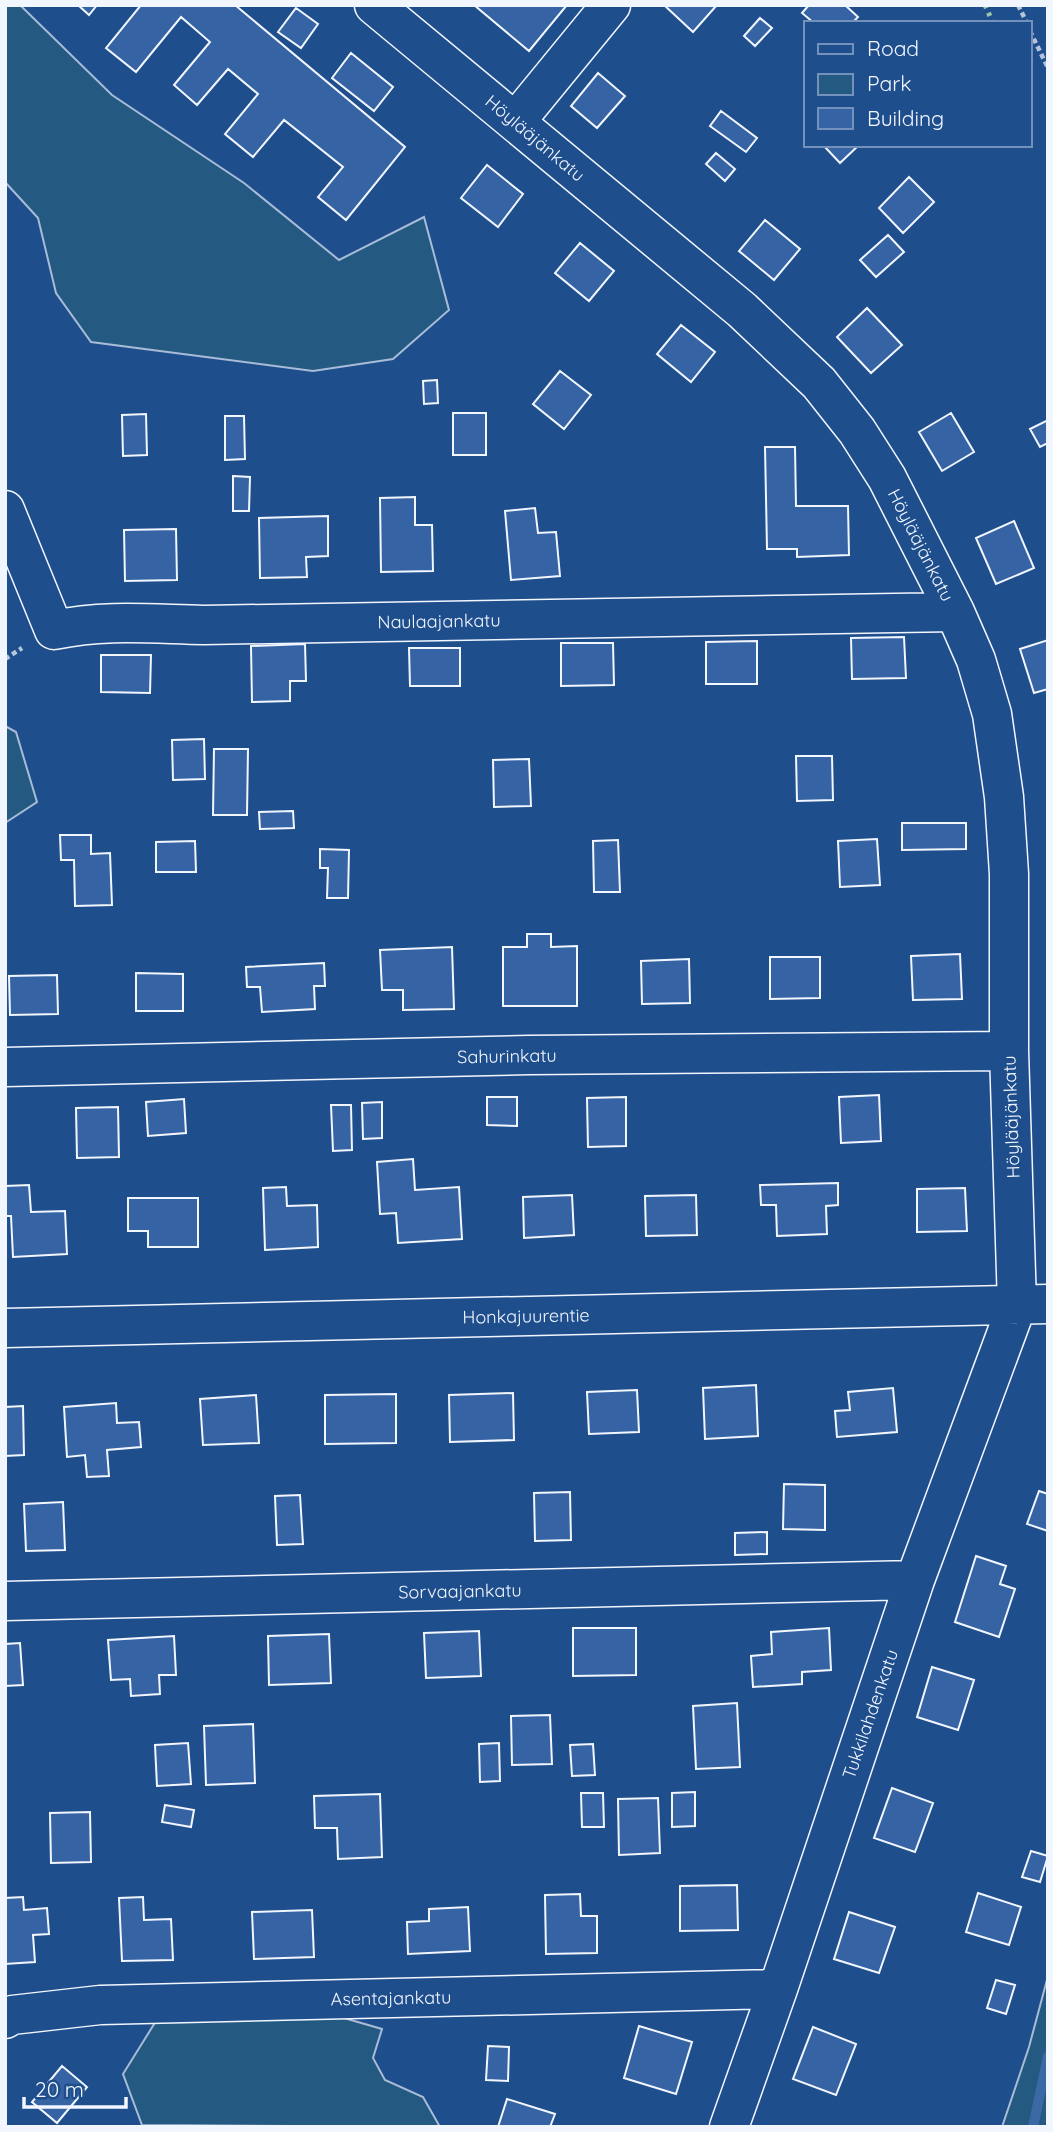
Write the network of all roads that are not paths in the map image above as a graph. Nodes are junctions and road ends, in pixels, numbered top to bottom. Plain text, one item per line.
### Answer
1 (374, 5) edge
2 (611, 5) edge
3 (516, 121) junction
4 (5, 510) edge
5 (955, 612) junction
6 (1009, 1051) junction
7 (5, 1067) edge
8 (1032, 1304) edge
9 (5, 1328) edge
10 (915, 1580) junction
11 (5, 1601) edge
12 (778, 1989) junction
13 (5, 2019) edge
14 (729, 2127) edge

1 - 3 street, Höylääjänkatu
2 - 3 street
3 - 5 street, Höylääjänkatu
4 - 5 street, Naulaajankatu
5 - 6 street, Höylääjänkatu
6 - 7 street, Sahurinkatu
6 - 8 street, Höylääjänkatu
8 - 9 street, Honkajuurentie
8 - 10 street, Tukkilahdenkatu
10 - 11 street, Sorvaajankatu
10 - 12 street, Tukkilahdenkatu
12 - 13 street, Asentajankatu
12 - 14 street, Tukkilahdenkatu

